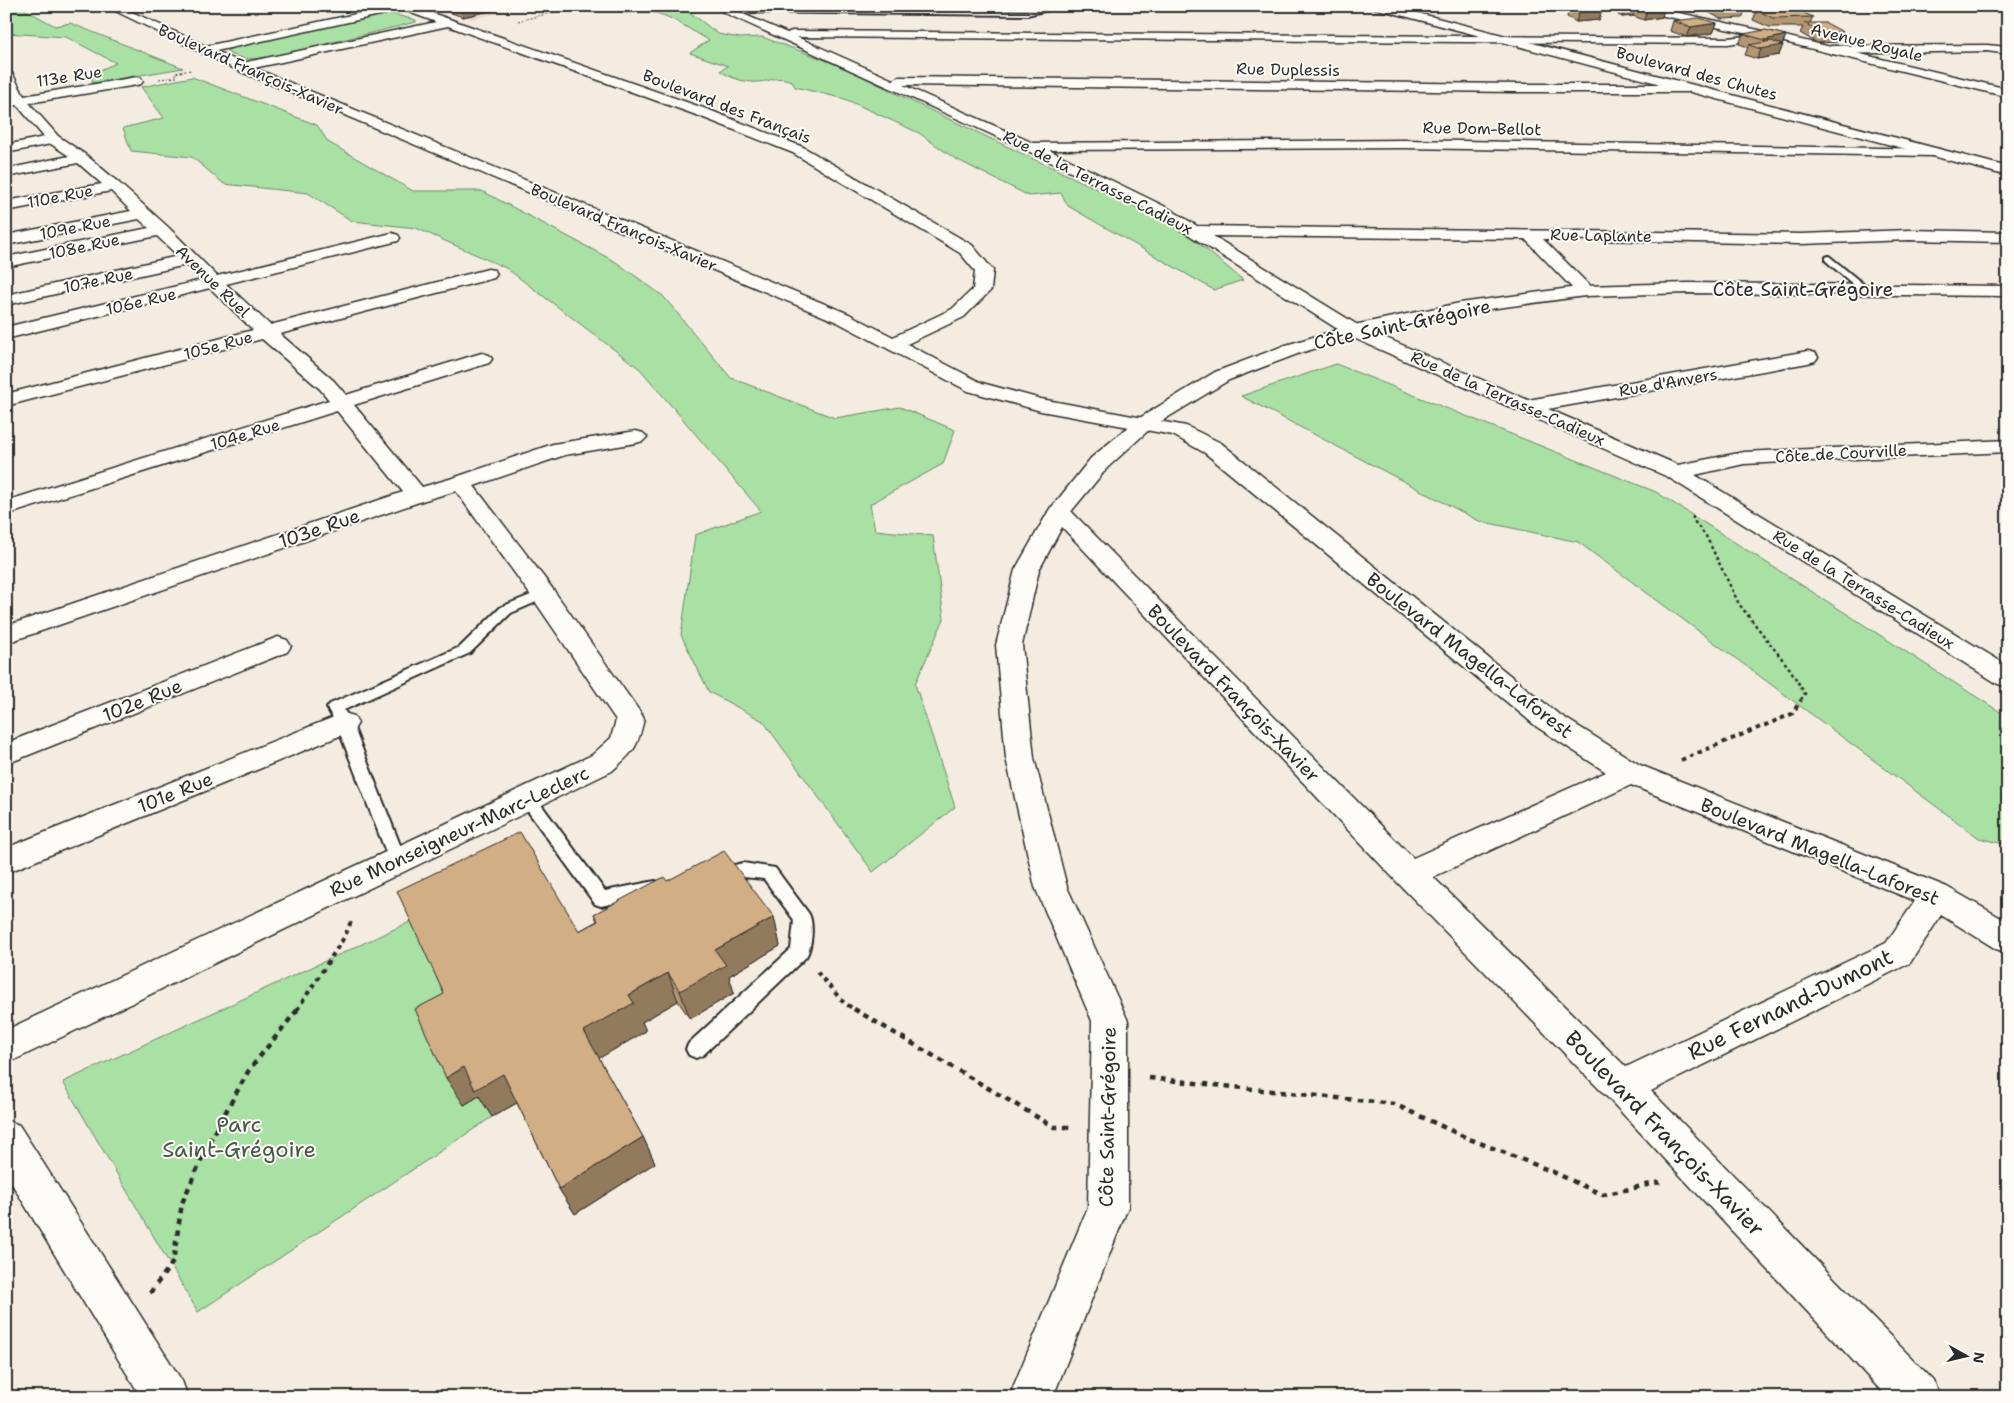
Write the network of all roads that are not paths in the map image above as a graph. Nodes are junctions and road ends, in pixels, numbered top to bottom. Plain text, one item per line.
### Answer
1 (110, 6) edge
2 (821, 6) edge
3 (1053, 6) edge
4 (1378, 6) edge
5 (1631, 6) edge
6 (402, 7) edge
7 (722, 8) edge
8 (808, 12) junction
9 (447, 23) junction
10 (781, 34) junction
11 (1768, 35) junction
12 (1512, 41) junction
13 (2008, 41) edge
14 (1987, 48) junction
15 (205, 50) junction
16 (1831, 50) junction
17 (2008, 51) edge
18 (237, 65) junction
19 (6, 74) edge
20 (137, 81) road end
21 (887, 81) junction
22 (1688, 88) junction
23 (2007, 92) edge
24 (13, 101) edge
25 (53, 139) junction
26 (1029, 146) junction
27 (6, 149) edge
28 (1934, 152) junction
29 (82, 158) junction
30 (2008, 172) edge
31 (6, 173) edge
32 (114, 186) junction
33 (6, 206) edge
34 (144, 213) junction
35 (162, 230) junction
36 (1195, 231) junction
37 (1529, 234) junction
38 (2008, 237) edge
39 (392, 238) dead end
40 (6, 240) edge
41 (189, 259) junction
42 (1829, 259) dead end
43 (6, 262) edge
44 (488, 274) dead end
45 (214, 283) junction
46 (1585, 290) junction
47 (1864, 290) junction
48 (2008, 291) edge
49 (6, 300) edge
50 (1354, 331) junction
51 (266, 332) junction
52 (6, 333) edge
53 (892, 344) junction
54 (1808, 357) dead end
55 (482, 359) dead end
56 (6, 400) edge
57 (342, 404) junction
58 (1528, 406) junction
59 (1145, 423) junction
60 (636, 437) dead end
61 (2008, 446) edge
62 (1676, 472) junction
63 (461, 483) junction
64 (417, 495) junction
65 (6, 508) edge
66 (1059, 512) junction
67 (543, 594) junction
68 (6, 635) edge
69 (278, 646) dead end
70 (2008, 678) edge
71 (344, 723) junction
72 (6, 754) edge
73 (1630, 773) junction
74 (528, 799) junction
75 (397, 860) junction
76 (6, 861) edge
77 (1409, 874) junction
78 (705, 877) edge
79 (668, 885) edge
80 (1936, 896) junction
81 (2008, 939) edge
82 (6, 1048) edge
83 (696, 1049) dead end
84 (1622, 1087) junction
85 (6, 1138) edge
86 (166, 1397) edge
87 (1031, 1397) edge
88 (1918, 1397) edge

1 - 15 street, Boulevard François-Xavier
2 - 8 lane
3 - 8 lane
4 - 12 street, Boulevard des Chutes
5 - 11 street, Avenue Royale
6 - 9 street, Boulevard des Français
6 - 15 street
7 - 8 lane
7 - 10 street, Rue de la Terrasse-Cadieux
9 - 18 street
9 - 53 street, Boulevard des Français
10 - 12 street
10 - 21 street, Rue de la Terrasse-Cadieux
11 - 12 street
11 - 16 street, Avenue Royale
12 - 22 street, Boulevard des Chutes
13 - 14 street
14 - 16 street
14 - 17 street
15 - 18 street, Boulevard François-Xavier
16 - 23 street, Avenue Royale
18 - 53 street, Boulevard François-Xavier
19 - 24 street, Avenue Ruel
20 - 24 street, 113e Rue
21 - 22 street, Rue Duplessis
21 - 26 street, Rue de la Terrasse-Cadieux
22 - 28 street, Boulevard des Chutes
24 - 25 street, Avenue Ruel
25 - 27 street
25 - 29 street, Avenue Ruel
26 - 28 street, Rue Dom-Bellot
26 - 36 street, Rue de la Terrasse-Cadieux
28 - 30 street, Boulevard des Chutes
29 - 31 street
29 - 32 street, Avenue Ruel
32 - 33 street, 110e Rue
32 - 34 street, Avenue Ruel
34 - 35 street, Avenue Ruel
34 - 40 street, 109e Rue
35 - 41 street, Avenue Ruel
35 - 43 street, 108e Rue
36 - 37 street, Rue Laplante
36 - 50 street, Rue de la Terrasse-Cadieux
37 - 38 street, Rue Laplante
37 - 46 street
39 - 45 street, 106e Rue
41 - 45 street, Avenue Ruel
41 - 49 street, 107e Rue
42 - 47 lane
44 - 51 street, 105e Rue
45 - 51 street, Avenue Ruel
45 - 52 street, 106e Rue
46 - 47 street, Côte Saint-Grégoire
46 - 50 street, Côte Saint-Grégoire
47 - 48 street, Côte Saint-Grégoire
50 - 58 street, Rue de la Terrasse-Cadieux
50 - 59 street, Côte Saint-Grégoire
51 - 56 street, 105e Rue
51 - 57 street, Avenue Ruel
53 - 59 street, Boulevard François-Xavier
54 - 58 street, Rue d'Anvers
55 - 57 street, 104e Rue
57 - 64 street, Avenue Ruel
57 - 65 street, 104e Rue
58 - 62 street, Rue de la Terrasse-Cadieux
59 - 66 street, Côte Saint-Grégoire
59 - 73 street, Boulevard Magella-Laforest
60 - 63 street, 103e Rue
61 - 62 street, Côte de Courville
62 - 70 street, Rue de la Terrasse-Cadieux
63 - 64 street, 103e Rue
63 - 67 street, Rue Monseigneur-Marc-Leclerc
64 - 68 street, 103e Rue
66 - 77 street, Boulevard François-Xavier
66 - 87 street, Côte Saint-Grégoire
67 - 71 lane
67 - 74 street, Rue Monseigneur-Marc-Leclerc
69 - 72 street, 102e Rue
71 - 75 lane
71 - 76 street, 101e Rue
73 - 77 street
73 - 80 street, Boulevard Magella-Laforest
74 - 75 street, Rue Monseigneur-Marc-Leclerc
74 - 79 lane
75 - 82 street, Rue Monseigneur-Marc-Leclerc
77 - 84 street, Boulevard François-Xavier
78 - 83 lane
80 - 81 street, Boulevard Magella-Laforest
80 - 84 street, Rue Fernand-Dumont
84 - 88 street, Boulevard François-Xavier
85 - 86 street

